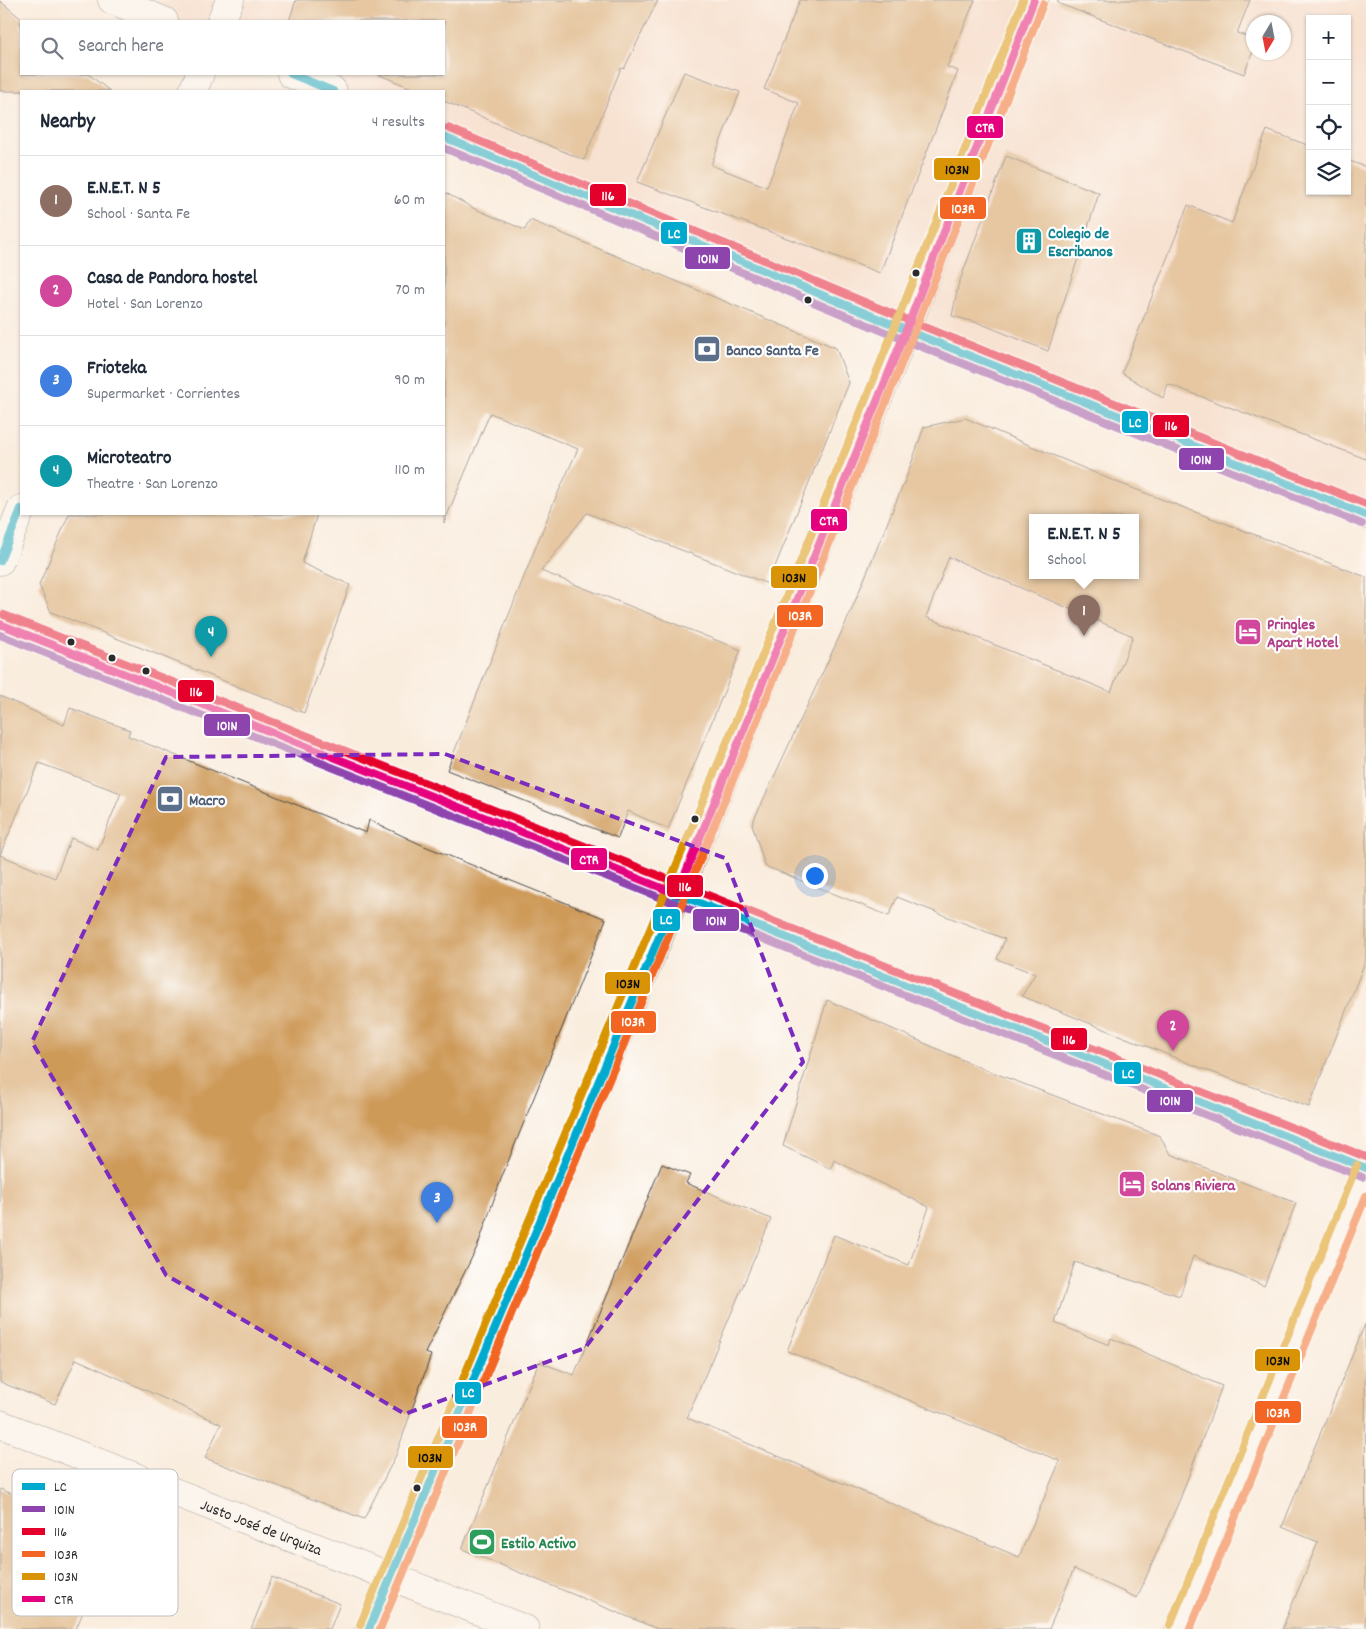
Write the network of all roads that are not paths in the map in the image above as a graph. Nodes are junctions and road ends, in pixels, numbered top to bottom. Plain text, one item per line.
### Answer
1 (112, 0) edge
2 (230, 0) edge
3 (1034, 0) edge
4 (162, 20) edge
5 (222, 20) edge
6 (200, 75) edge
7 (293, 75) edge
8 (193, 90) edge
9 (331, 90) edge
10 (445, 137) edge
11 (906, 330) junction
12 (20, 511) edge
13 (1366, 515) edge
14 (0, 561) edge
15 (0, 624) edge
16 (677, 894) junction
17 (1366, 1169) edge
18 (0, 1424) edge
19 (115, 1469) edge
20 (178, 1493) edge
21 (390, 1576) junction
22 (369, 1629) edge
23 (525, 1629) edge
24 (1179, 1629) edge

1 - 4 main road
2 - 5 main road
3 - 11 main road
6 - 8 main road
7 - 9 main road
10 - 11 main road
11 - 13 main road
11 - 16 main road
12 - 14 main road
15 - 16 main road
16 - 17 main road
16 - 21 main road
17 - 24 main road
18 - 19 main road, Justo José de Urquiza
20 - 21 main road, Justo José de Urquiza
21 - 22 main road
21 - 23 main road, Justo José de Urquiza

